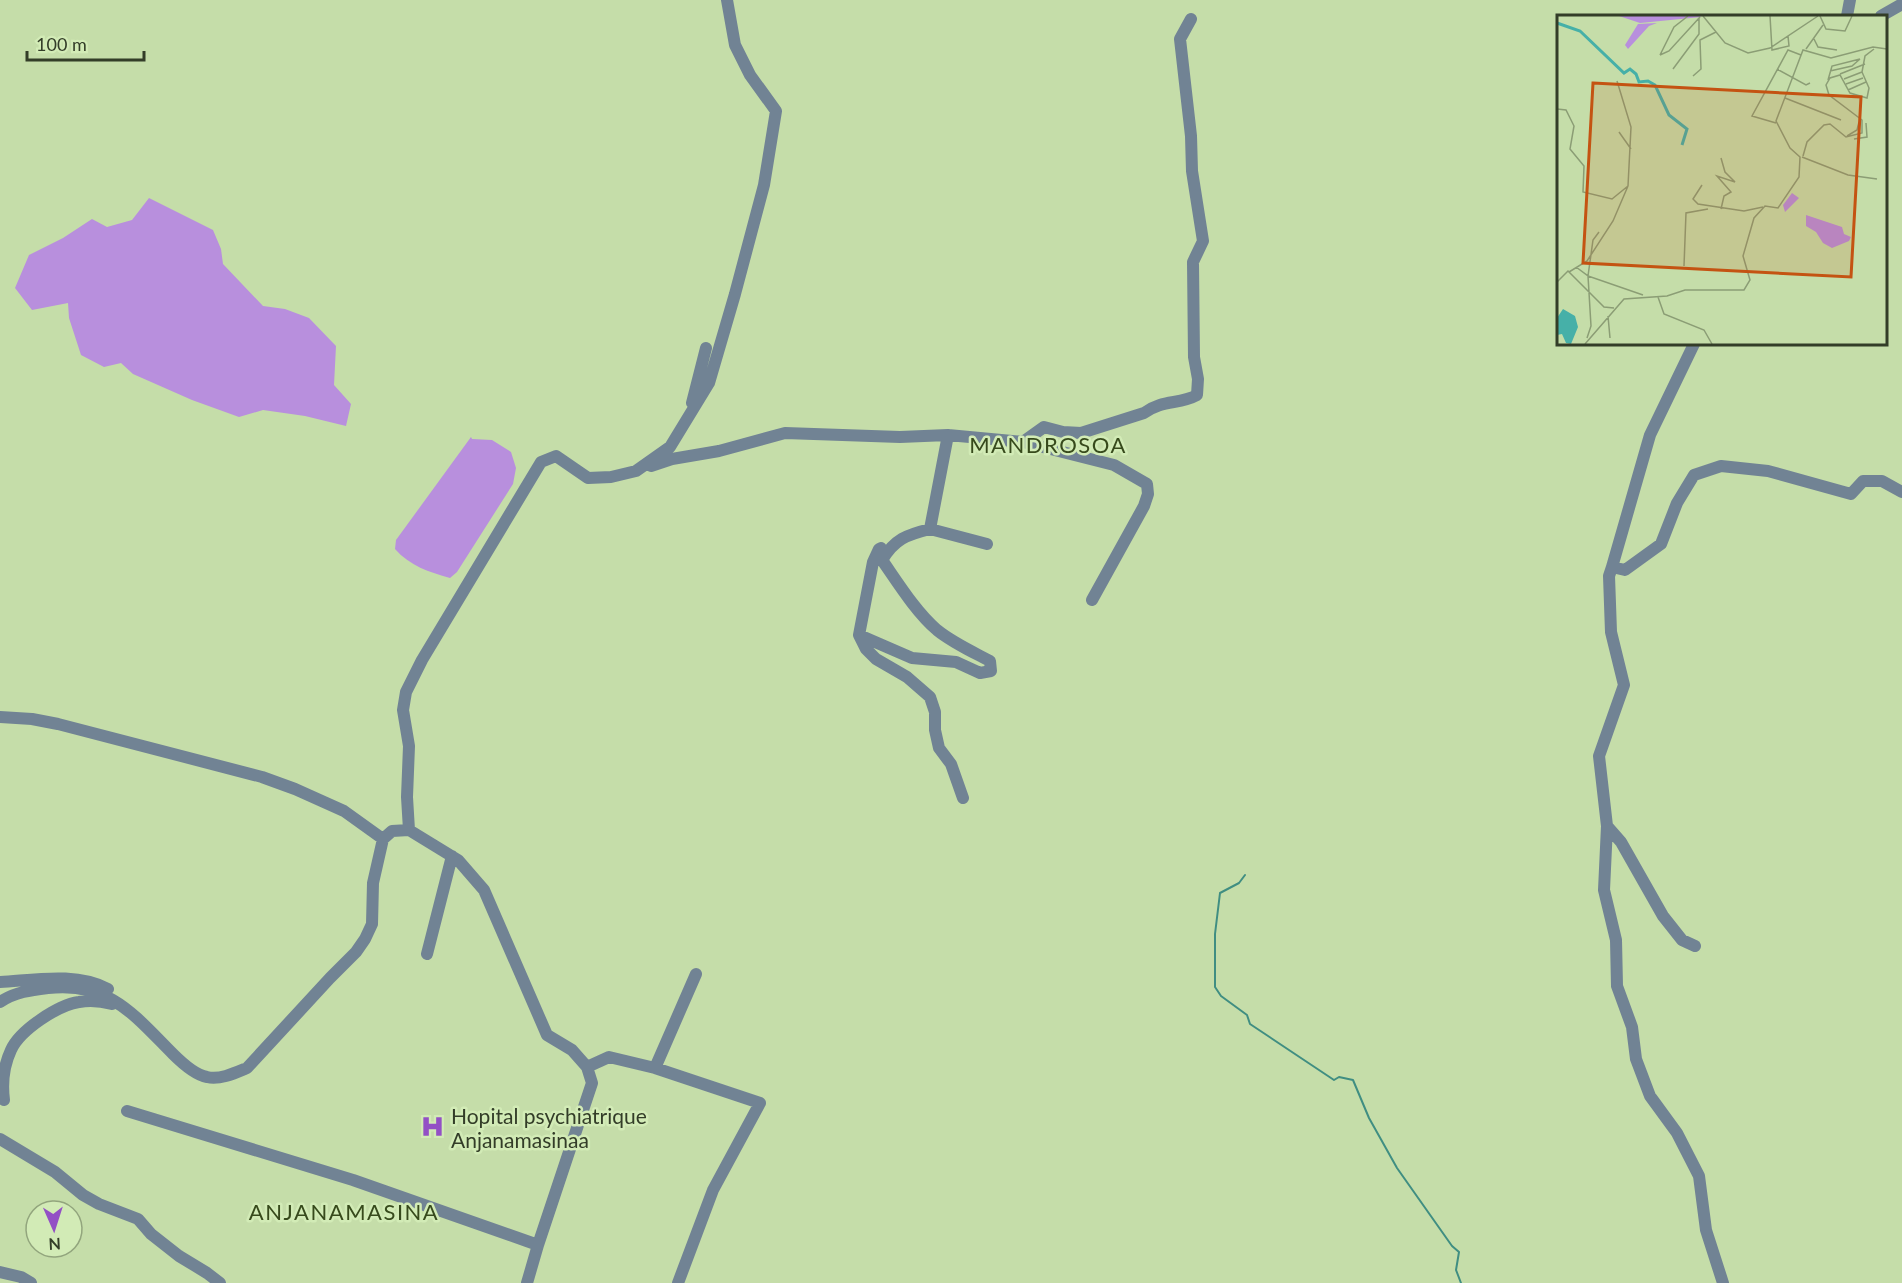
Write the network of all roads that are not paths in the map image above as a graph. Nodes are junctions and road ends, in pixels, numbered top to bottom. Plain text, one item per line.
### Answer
1 (727, 0) edge
2 (1850, 0) edge
3 (1902, 4) edge
4 (1846, 15) edge
5 (1883, 15) edge
6 (1191, 20) dead end
7 (1694, 345) edge
8 (706, 348) dead end
9 (689, 413) junction
10 (948, 435) junction
11 (1023, 442) junction
12 (636, 471) junction
13 (1902, 492) edge
14 (930, 529) junction
15 (987, 544) dead end
16 (891, 545) junction
17 (1612, 567) junction
18 (1092, 600) dead end
19 (859, 635) junction
20 (0, 717) edge
21 (963, 798) dead end
22 (1607, 826) junction
23 (409, 830) junction
24 (383, 839) junction
25 (452, 856) junction
26 (1695, 946) dead end
27 (427, 954) dead end
28 (696, 974) dead end
29 (0, 982) edge
30 (0, 1002) edge
31 (124, 1006) junction
32 (4, 1058) edge
33 (587, 1067) junction
34 (655, 1068) junction
35 (4, 1100) dead end
36 (127, 1111) dead end
37 (0, 1139) edge
38 (0, 1146) edge
39 (34, 1158) junction
40 (538, 1245) junction
41 (0, 1272) edge
42 (31, 1283) edge
43 (220, 1283) edge
44 (527, 1283) edge
45 (678, 1283) edge
46 (1723, 1283) edge

1 - 9 street
2 - 4 street
3 - 5 street
6 - 11 street
7 - 17 street
8 - 9 street
9 - 12 street
10 - 11 street
10 - 12 street
10 - 14 street
11 - 18 street
12 - 23 street
13 - 17 street
14 - 15 street
14 - 16 street
16 - 19 street
16 - 19 street
17 - 22 street
19 - 21 street
20 - 24 street
22 - 26 street
22 - 46 street
23 - 24 street
23 - 25 street
24 - 31 street
25 - 27 street
25 - 33 street
28 - 34 street
29 - 31 street
30 - 31 street
31 - 32 street
32 - 35 street
33 - 34 street
33 - 40 street
34 - 45 street
36 - 40 street
37 - 39 street
38 - 39 street
39 - 43 street
40 - 44 street
41 - 42 street

